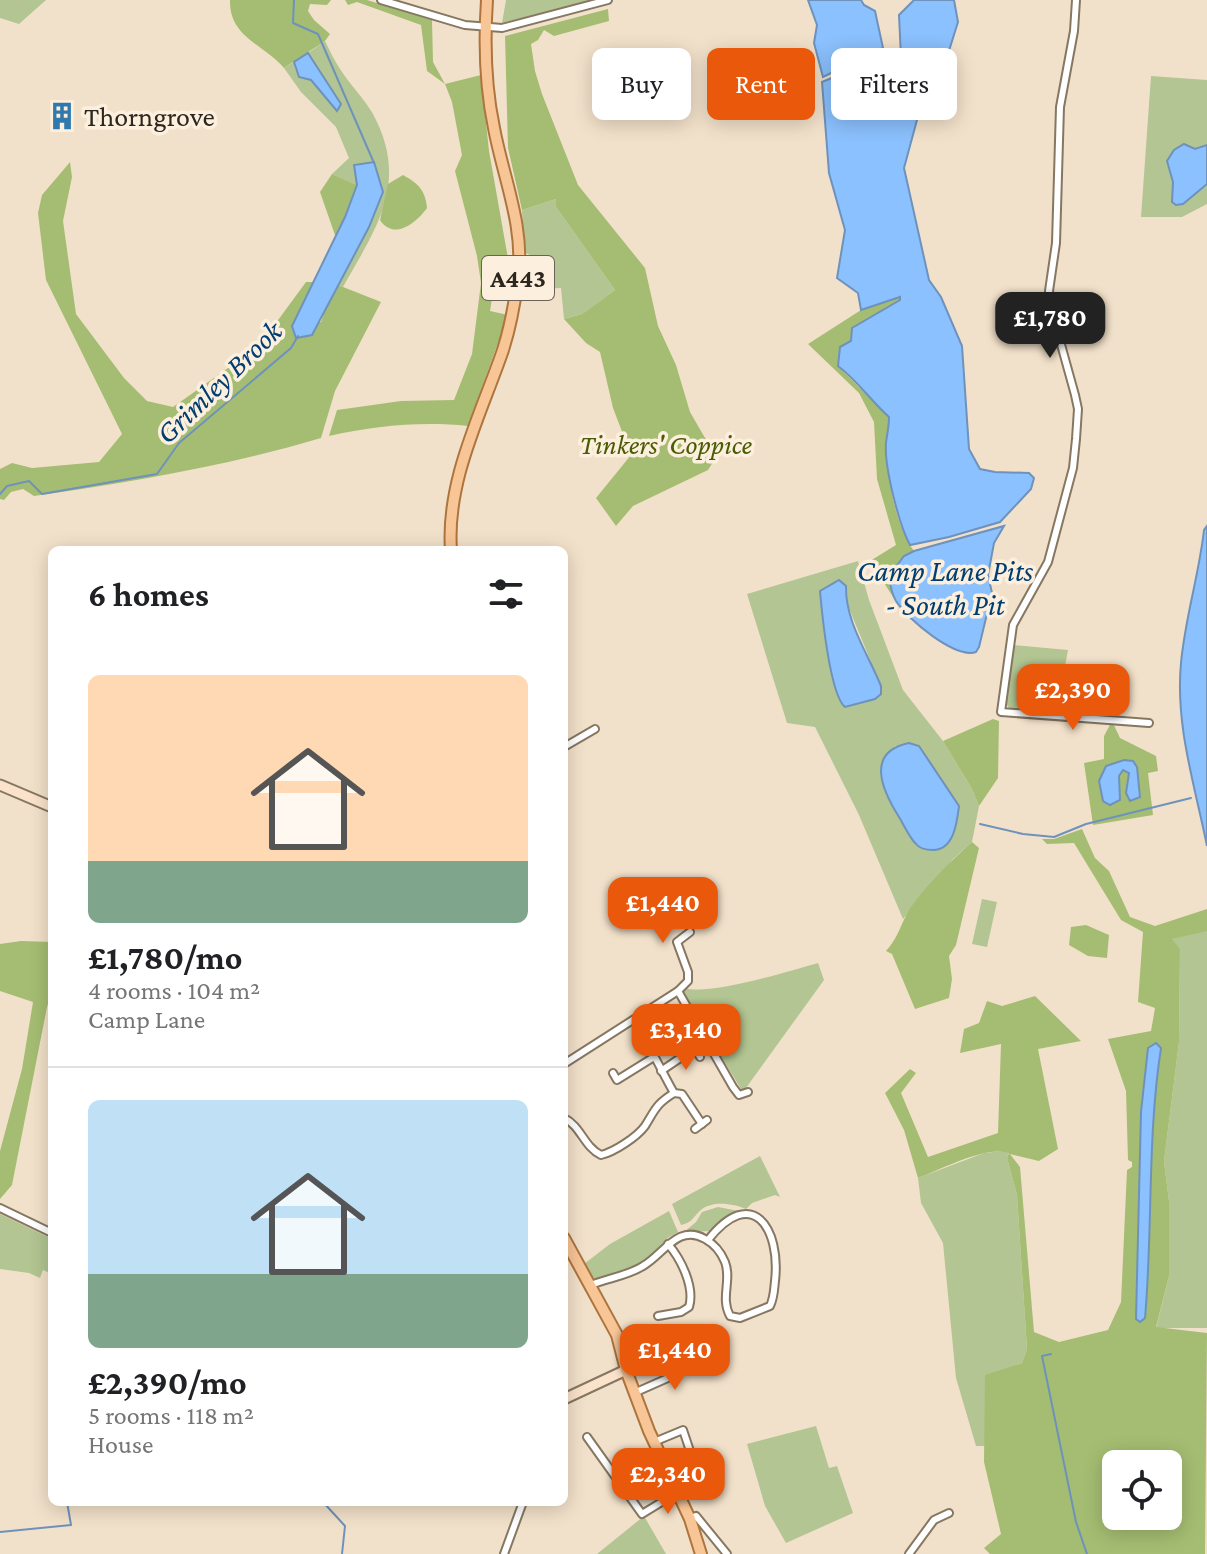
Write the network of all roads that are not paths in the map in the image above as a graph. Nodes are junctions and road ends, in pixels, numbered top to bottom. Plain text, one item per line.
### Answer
1 (381, 0) edge
2 (487, 0) edge
3 (608, 0) edge
4 (1076, 0) edge
5 (485, 28) junction
6 (451, 546) edge
7 (1149, 723) dead end
8 (595, 729) dead end
9 (568, 745) edge
10 (0, 785) edge
11 (48, 805) edge
12 (690, 932) dead end
13 (678, 991) junction
14 (639, 1031) dead end
15 (688, 1037) dead end
16 (695, 1048) junction
17 (654, 1057) junction
18 (700, 1057) dead end
19 (568, 1061) edge
20 (661, 1071) junction
21 (613, 1073) dead end
22 (748, 1092) dead end
23 (674, 1093) junction
24 (568, 1121) edge
25 (701, 1124) dead end
26 (601, 1155) junction
27 (594, 1164) dead end
28 (0, 1208) edge
29 (48, 1231) edge
30 (708, 1240) junction
31 (668, 1244) junction
32 (568, 1245) edge
33 (591, 1285) junction
34 (658, 1316) dead end
35 (704, 1362) dead end
36 (626, 1370) junction
37 (634, 1393) junction
38 (568, 1397) edge
39 (587, 1437) dead end
40 (654, 1442) junction
41 (691, 1454) dead end
42 (678, 1492) junction
43 (522, 1506) edge
44 (949, 1513) dead end
45 (690, 1519) junction
46 (504, 1554) edge
47 (701, 1554) edge
48 (727, 1554) edge
49 (909, 1554) edge

1 - 5 street
2 - 5 main road, A443
3 - 5 street
4 - 7 street
5 - 6 main road, A443
8 - 9 street
10 - 11 street
12 - 13 street
13 - 19 street
13 - 22 street
14 - 17 street
15 - 16 street
16 - 18 street
16 - 20 street
17 - 20 street
17 - 21 street
20 - 23 street
23 - 25 street
23 - 26 street
24 - 26 street
26 - 27 street
28 - 29 street
30 - 30 street
30 - 31 street
31 - 33 street
31 - 34 street
32 - 33 main road
33 - 36 main road
35 - 37 street
36 - 37 main road
36 - 38 street
37 - 40 main road
39 - 42 street
40 - 41 street
40 - 42 main road
42 - 45 main road
43 - 46 street
44 - 49 street
45 - 47 main road
45 - 48 street

